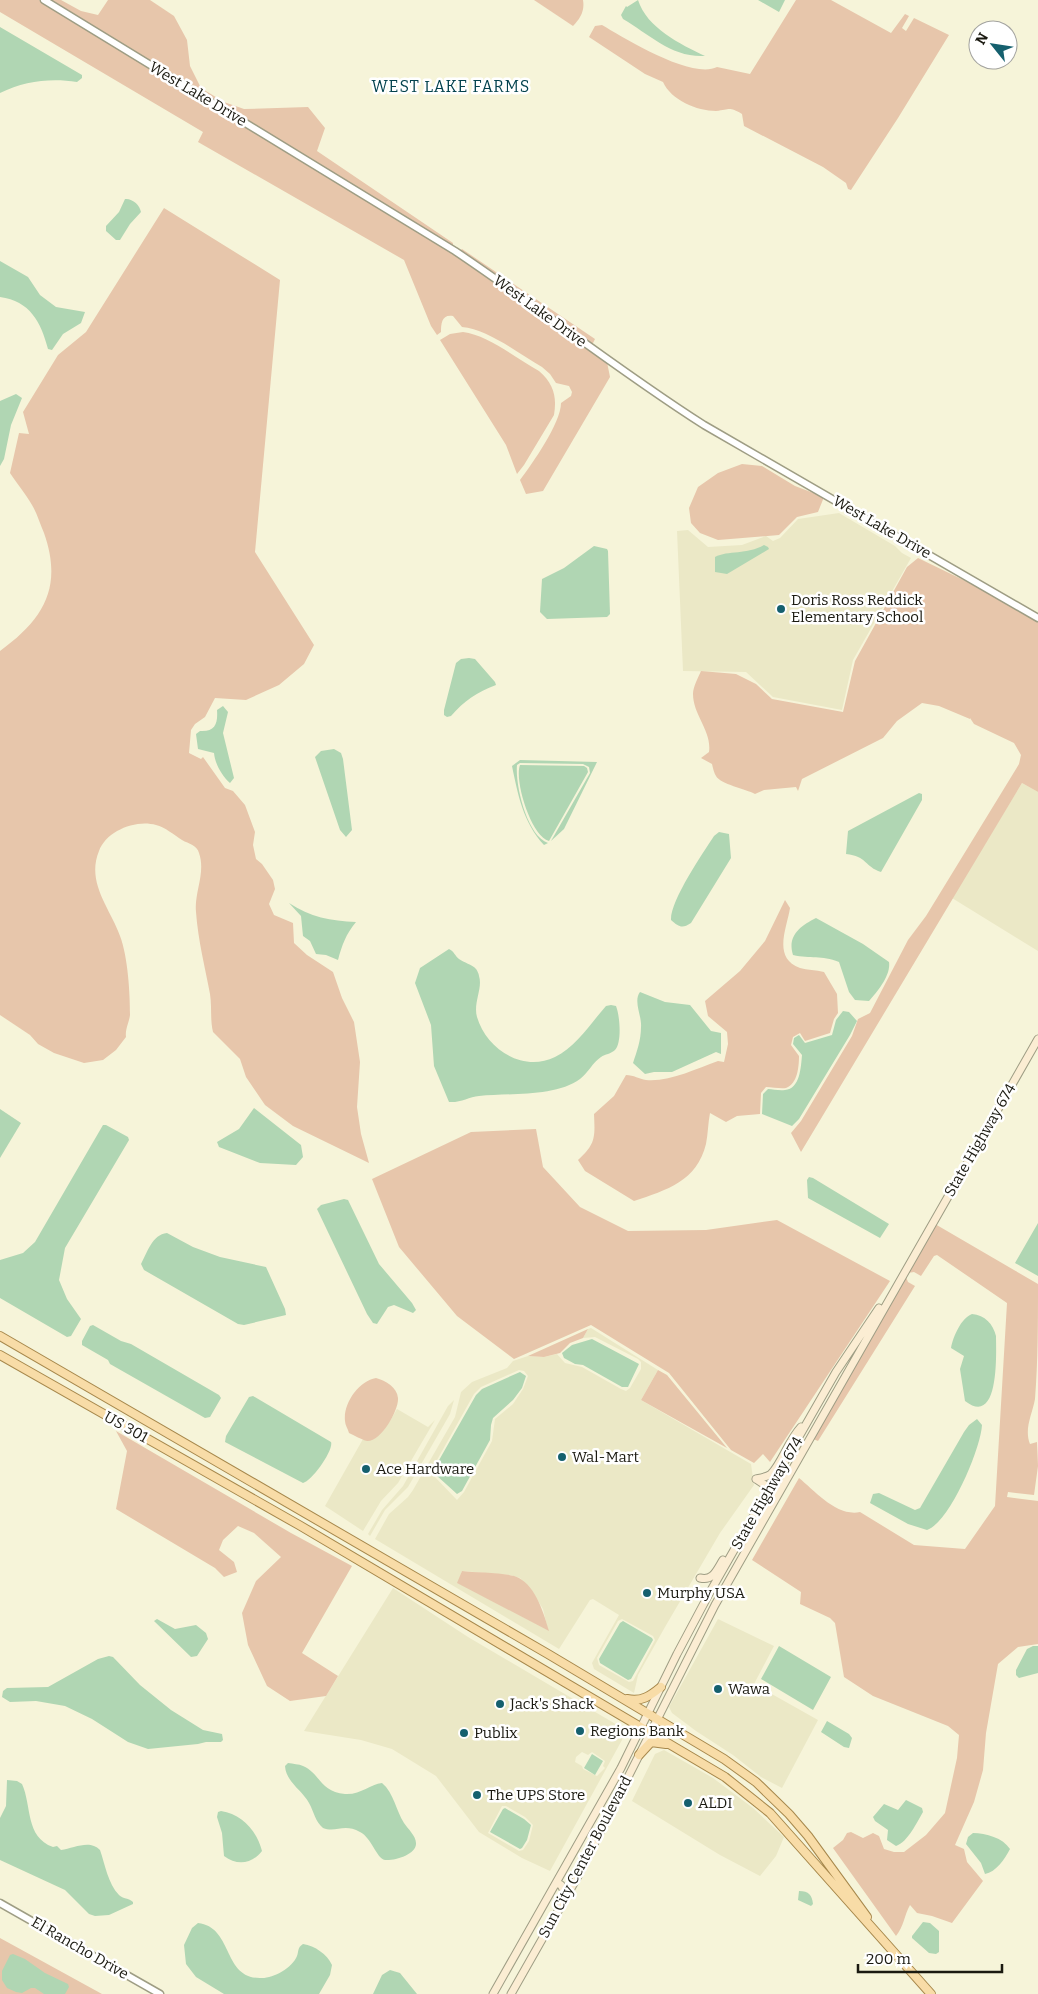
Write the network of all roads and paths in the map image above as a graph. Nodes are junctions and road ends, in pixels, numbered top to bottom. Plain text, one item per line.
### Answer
1 (44, 0) edge
2 (1038, 618) edge
3 (1038, 1039) edge
4 (907, 1268) junction
5 (0, 1336) edge
6 (0, 1355) edge
7 (809, 1419) junction
8 (756, 1479) junction
9 (768, 1490) junction
10 (763, 1499) junction
11 (746, 1528) junction
12 (734, 1572) junction
13 (709, 1594) junction
14 (660, 1687) junction
15 (620, 1697) junction
16 (647, 1714) junction
17 (656, 1719) junction
18 (641, 1727) junction
19 (650, 1732) junction
20 (674, 1746) junction
21 (639, 1755) junction
22 (557, 1883) junction
23 (0, 1903) edge
24 (886, 1943) junction
25 (529, 1963) junction
26 (160, 1994) edge
27 (493, 1994) edge
28 (511, 1994) edge
29 (931, 1994) edge

1 - 2 street, West Lake Drive
3 - 4 main road, State Highway 674
4 - 7 main road, State Highway 674
4 - 12 main road, State Highway 674
5 - 15 main road, US 301
6 - 18 main road, US 301 / US 301
7 - 8 main road
7 - 9 main road, State Highway 674
8 - 9 main road
8 - 10 main road
9 - 10 main road, State Highway 674
9 - 12 main road
10 - 11 main road, State Highway 674
11 - 13 main road, State Highway 674
11 - 13 main road
12 - 17 main road, State Highway 674
13 - 14 main road, State Highway 674
14 - 15 main road
14 - 16 main road, State Highway 674
15 - 16 main road, US 301
16 - 17 main road, US 301
16 - 18 main road, State Highway 674
17 - 19 main road, Sun City Center Boulevard
17 - 24 main road, US 301
18 - 19 main road, US 301
18 - 22 main road, Sun City Center Boulevard
19 - 20 main road, US 301
19 - 21 main road, Sun City Center Boulevard
20 - 21 main road
20 - 24 main road, US 301
21 - 25 main road, Sun City Center Boulevard
22 - 25 main road
22 - 27 main road, Sun City Center Boulevard
23 - 26 street, El Rancho Drive
24 - 29 main road, US 301
25 - 28 main road, Sun City Center Boulevard

